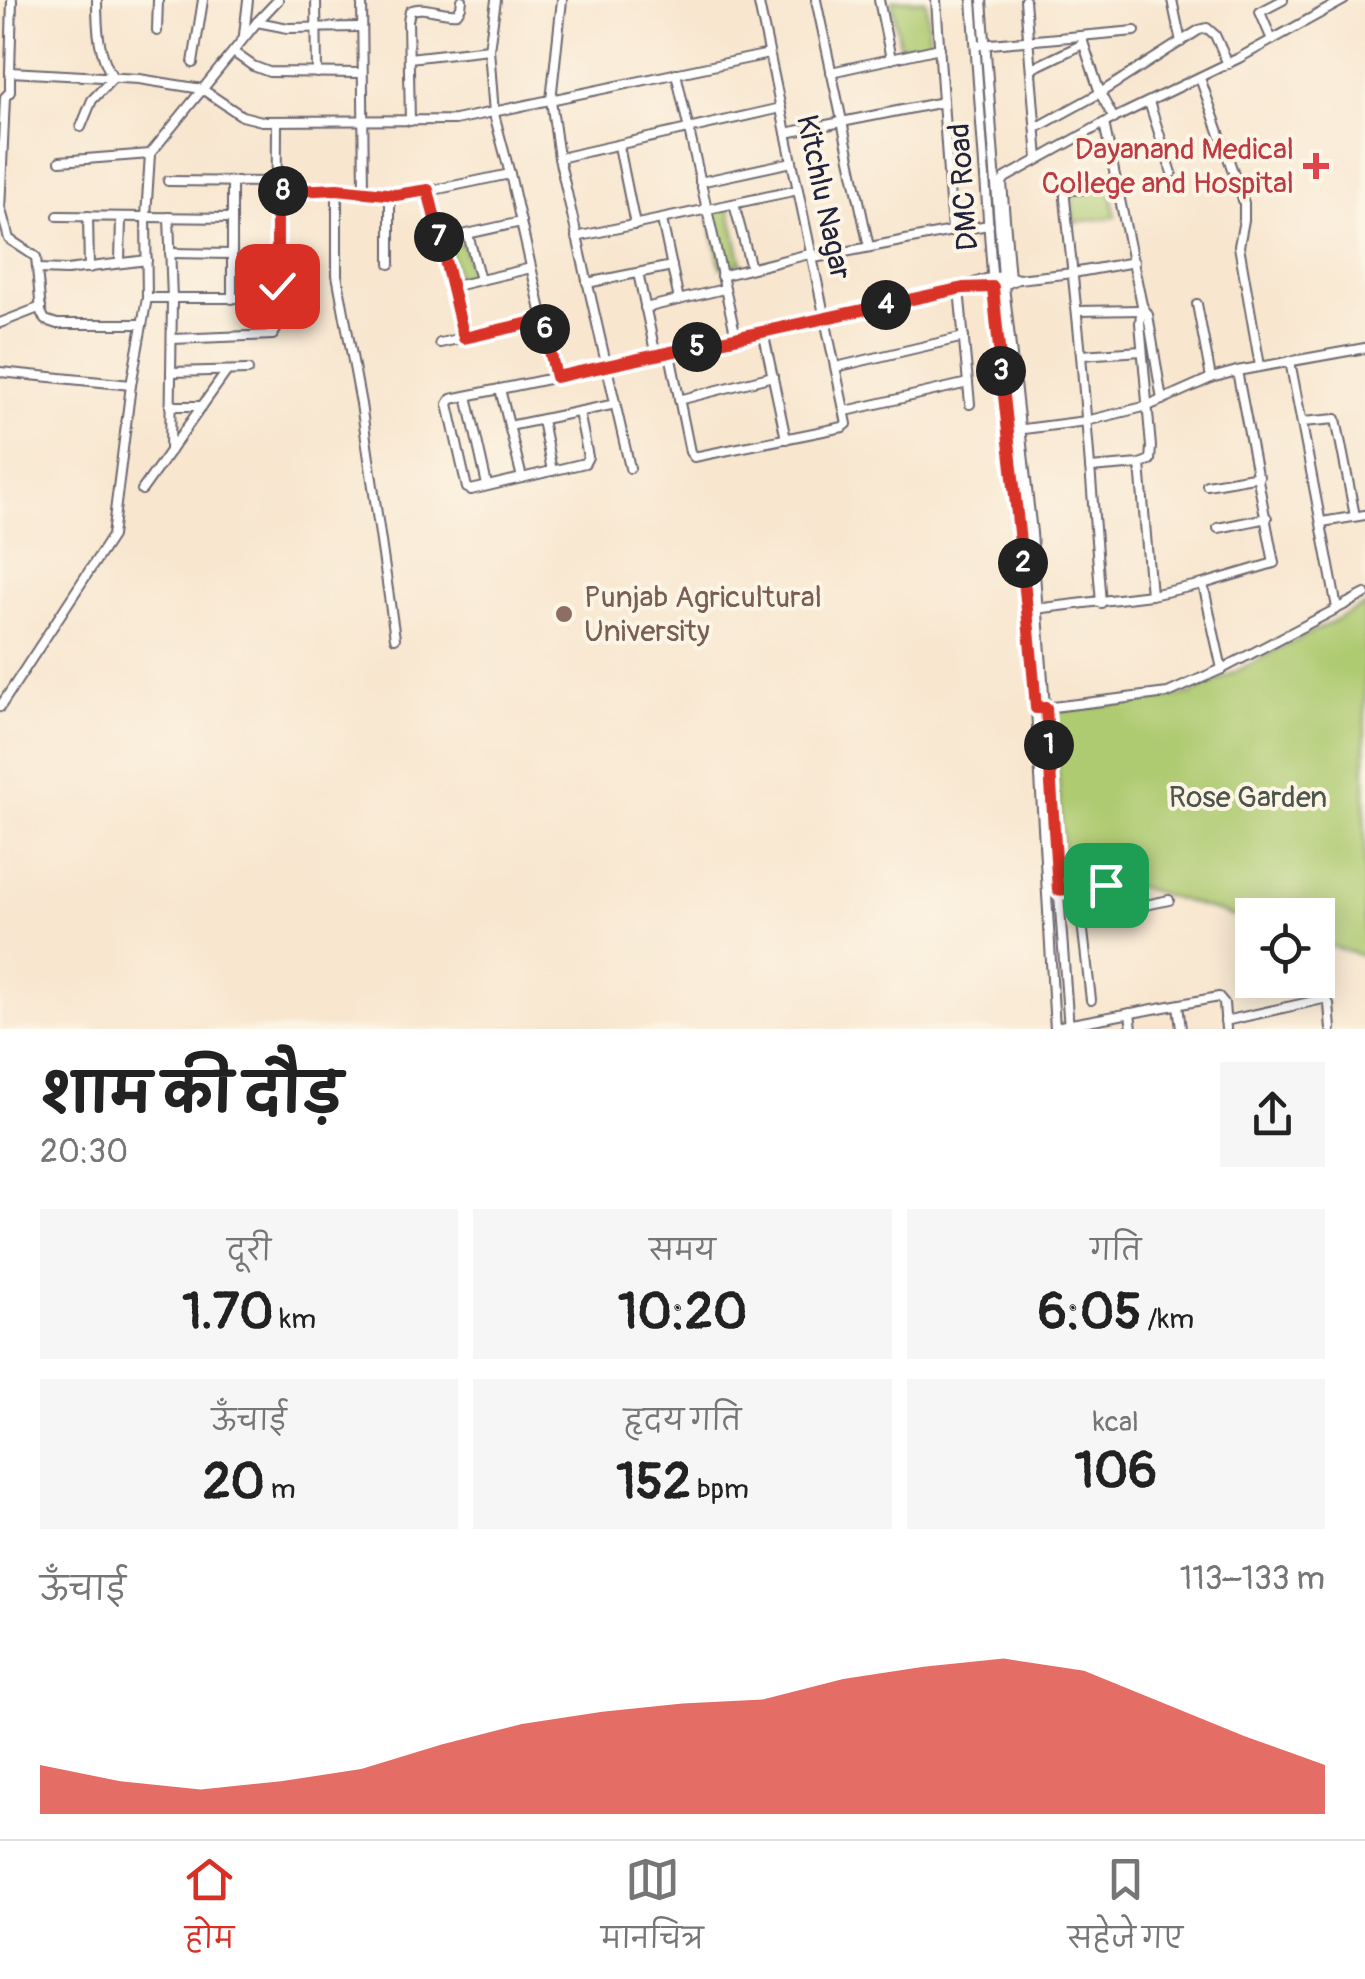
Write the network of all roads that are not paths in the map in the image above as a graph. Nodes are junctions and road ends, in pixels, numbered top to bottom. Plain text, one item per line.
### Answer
1 (12, 0) edge
2 (97, 0) edge
3 (158, 0) edge
4 (203, 0) edge
5 (248, 0) edge
6 (278, 0) edge
7 (316, 0) edge
8 (362, 0) edge
9 (462, 0) edge
10 (496, 0) edge
11 (562, 0) edge
12 (761, 0) edge
13 (816, 0) edge
14 (879, 0) edge
15 (936, 0) edge
16 (972, 0) edge
17 (982, 0) edge
18 (1025, 0) edge
19 (1172, 0) edge
20 (1283, 0) edge
21 (1344, 0) edge
22 (0, 13) edge
23 (12, 13) junction
24 (257, 22) junction
25 (318, 28) junction
26 (362, 28) junction
27 (157, 30) dead end
28 (1135, 31) dead end
29 (244, 40) junction
30 (1029, 40) junction
31 (1082, 40) junction
32 (1272, 40) junction
33 (1180, 42) junction
34 (980, 45) junction
35 (940, 48) junction
36 (489, 50) junction
37 (233, 52) junction
38 (0, 54) edge
39 (11, 54) junction
40 (769, 54) junction
41 (408, 58) junction
42 (891, 59) junction
43 (192, 64) dead end
44 (1228, 64) junction
45 (1031, 69) junction
46 (10, 72) junction
47 (831, 72) junction
48 (317, 73) junction
49 (676, 73) junction
50 (361, 74) junction
51 (113, 78) junction
52 (1200, 78) junction
53 (202, 89) junction
54 (1100, 94) junction
55 (2, 97) edge
56 (551, 100) junction
57 (943, 102) junction
58 (1148, 102) junction
59 (782, 108) junction
60 (494, 114) junction
61 (1114, 119) junction
62 (410, 121) junction
63 (277, 122) junction
64 (362, 122) junction
65 (842, 122) junction
66 (1104, 124) junction
67 (81, 128) dead end
68 (1036, 128) junction
69 (688, 131) junction
70 (786, 133) junction
71 (1, 134) edge
72 (619, 146) junction
73 (150, 154) junction
74 (559, 158) junction
75 (1038, 159) junction
76 (60, 161) dead end
77 (792, 162) junction
78 (1172, 173) dead end
79 (510, 174) junction
80 (168, 181) dead end
81 (232, 182) junction
82 (700, 182) junction
83 (277, 187) junction
84 (1117, 187) junction
85 (337, 189) junction
86 (364, 190) junction
87 (428, 190) junction
88 (798, 190) junction
89 (390, 194) junction
90 (734, 204) junction
91 (0, 210) edge
92 (706, 210) junction
93 (58, 216) dead end
94 (88, 216) junction
95 (121, 216) junction
96 (146, 217) junction
97 (169, 217) junction
98 (232, 218) junction
99 (662, 220) junction
100 (521, 222) junction
101 (993, 224) junction
102 (635, 225) junction
103 (952, 232) junction
104 (468, 234) junction
105 (576, 237) junction
106 (440, 240) junction
107 (870, 247) junction
108 (170, 253) junction
109 (232, 254) junction
110 (813, 256) junction
111 (147, 260) junction
112 (1134, 262) junction
113 (120, 264) junction
114 (390, 264) dead end
115 (672, 266) junction
116 (88, 268) junction
117 (531, 268) junction
118 (751, 268) junction
119 (38, 269) junction
120 (638, 273) junction
121 (1073, 273) junction
122 (721, 276) junction
123 (480, 280) junction
124 (1009, 280) junction
125 (992, 282) junction
126 (588, 283) junction
127 (452, 286) junction
128 (961, 288) junction
129 (724, 289) junction
130 (148, 298) junction
131 (172, 298) junction
132 (276, 298) junction
133 (232, 299) junction
134 (679, 300) junction
135 (1197, 304) dead end
136 (40, 308) junction
137 (645, 308) junction
138 (1142, 308) junction
139 (1076, 311) junction
140 (826, 318) junction
141 (543, 320) junction
142 (0, 323) edge
143 (141, 324) junction
144 (763, 331) junction
145 (736, 337) junction
146 (964, 337) junction
147 (172, 338) junction
148 (464, 338) junction
149 (440, 343) dead end
150 (1365, 348) edge
151 (1142, 351) junction
152 (670, 354) junction
153 (1081, 355) junction
154 (656, 356) junction
155 (1290, 361) junction
156 (1260, 366) junction
157 (608, 367) junction
158 (836, 368) junction
159 (248, 370) dead end
160 (227, 371) junction
161 (1238, 371) junction
162 (0, 372) edge
163 (171, 372) junction
164 (773, 376) junction
165 (556, 377) junction
166 (1211, 378) junction
167 (968, 383) junction
168 (131, 385) junction
169 (500, 389) junction
170 (467, 396) junction
171 (679, 400) junction
172 (1162, 400) junction
173 (616, 404) junction
174 (970, 404) dead end
175 (170, 406) junction
176 (202, 406) junction
177 (1148, 406) junction
178 (846, 411) junction
179 (579, 412) junction
180 (542, 420) junction
181 (1086, 421) junction
182 (1302, 422) junction
183 (509, 426) junction
184 (1019, 430) junction
185 (1007, 431) junction
186 (786, 439) junction
187 (170, 452) junction
188 (1140, 464) junction
189 (630, 468) dead end
190 (1090, 468) junction
191 (552, 471) junction
192 (1259, 476) junction
193 (522, 478) junction
194 (487, 485) junction
195 (1208, 485) dead end
196 (142, 490) dead end
197 (1360, 516) edge
198 (1267, 518) junction
199 (1322, 522) junction
200 (1218, 528) dead end
201 (1202, 584) junction
202 (1365, 594) edge
203 (1151, 596) junction
204 (1101, 603) junction
205 (1338, 608) junction
206 (1033, 609) junction
207 (395, 638) dead end
208 (1222, 668) junction
209 (0, 707) edge
210 (1041, 708) junction
211 (1078, 888) junction
212 (1053, 891) junction
213 (1169, 900) dead end
214 (1144, 907) junction
215 (1081, 918) junction
216 (1092, 1000) dead end
217 (1178, 1005) junction
218 (1130, 1013) junction
219 (1225, 1025) edge
220 (1068, 1027) edge
221 (1055, 1028) edge
222 (1132, 1029) edge
223 (1181, 1029) edge
224 (1331, 1029) edge

1 - 23 street
2 - 51 street
3 - 27 street
4 - 43 street
5 - 29 street
6 - 24 street
7 - 25 street
8 - 26 street
9 - 41 street
10 - 36 street
11 - 56 street
12 - 40 street, Kitchlu Nagar
13 - 47 street
14 - 42 street
15 - 35 street
16 - 34 street, DMC Road
17 - 34 street
18 - 30 street
19 - 33 street
20 - 32 street
21 - 32 street
22 - 23 street
23 - 39 street
24 - 25 street
24 - 29 street
25 - 26 street
25 - 48 street
26 - 50 street
28 - 31 street
29 - 37 street
30 - 31 street
30 - 34 street
30 - 45 street
31 - 45 street
31 - 54 street
32 - 44 street
33 - 44 street
33 - 54 street
34 - 101 street, DMC Road
35 - 42 street
35 - 57 street
36 - 41 street
36 - 60 street
37 - 48 street
37 - 53 street
38 - 39 street
39 - 46 street
40 - 49 street
40 - 59 street, Kitchlu Nagar
41 - 62 street
42 - 47 street
44 - 52 street
45 - 68 street
46 - 51 street
46 - 55 street
47 - 65 street
48 - 50 street
49 - 56 street
49 - 69 street
50 - 64 street
51 - 53 street
51 - 67 street
52 - 58 street
52 - 156 street
53 - 63 street
53 - 73 street
54 - 61 street
54 - 68 street
55 - 71 street
56 - 60 street
56 - 74 street
57 - 65 street
57 - 103 street
58 - 61 street
58 - 78 street
59 - 69 street
59 - 70 street, Kitchlu Nagar
60 - 62 street
60 - 79 street
61 - 66 street
62 - 64 street
63 - 64 street
63 - 83 street
64 - 86 street
65 - 70 street
65 - 107 street
66 - 75 street
66 - 84 street
68 - 75 street
69 - 72 street
69 - 82 street
70 - 77 street, Kitchlu Nagar
71 - 91 street
72 - 74 street
72 - 102 street
73 - 76 street
73 - 96 street
74 - 105 street
75 - 124 street
77 - 82 street
77 - 88 street, Kitchlu Nagar
79 - 87 street
79 - 100 street
80 - 81 street
81 - 83 street
81 - 98 street
82 - 92 street
83 - 85 street
83 - 132 street
84 - 112 street
84 - 121 street
85 - 86 street
85 - 207 street
86 - 89 street
87 - 89 street
87 - 106 street
88 - 90 street
88 - 110 street, Kitchlu Nagar
89 - 114 street
90 - 92 street
90 - 118 street
91 - 119 street
92 - 99 street
92 - 122 street
93 - 94 street
94 - 95 street
94 - 116 street
95 - 96 street
95 - 113 street
96 - 97 street
96 - 111 street
97 - 98 street
97 - 108 street
98 - 109 street
99 - 102 street
99 - 115 street
100 - 104 street
100 - 117 street
101 - 103 street
101 - 124 street
101 - 125 street, DMC Road
102 - 105 street
103 - 107 street
104 - 106 street
104 - 123 street
105 - 126 street
106 - 127 street
107 - 110 street
108 - 109 street
108 - 131 street
109 - 133 street
110 - 118 street
110 - 140 street, Kitchlu Nagar
111 - 113 street
111 - 130 street
112 - 121 street
112 - 138 street
113 - 116 street
115 - 120 street
115 - 134 street
116 - 119 street
117 - 123 street
117 - 141 street
118 - 122 street
119 - 136 street
120 - 126 street
120 - 137 street
121 - 124 street
121 - 139 street
122 - 129 street
123 - 127 street
124 - 125 street
124 - 184 street
125 - 128 street
125 - 185 street, DMC Road
126 - 157 street
127 - 148 street
128 - 140 street
128 - 146 street
129 - 134 street
129 - 145 street
130 - 131 street
130 - 143 street
131 - 133 street
131 - 147 street
132 - 133 street
132 - 147 street
134 - 137 street
135 - 166 street
136 - 142 street
136 - 143 street
137 - 154 street
138 - 139 street
138 - 151 street
138 - 172 street
139 - 153 street
140 - 144 street
140 - 158 street, Kitchlu Nagar
141 - 148 street
141 - 165 street
143 - 168 street
144 - 145 street
144 - 164 street
145 - 152 street
146 - 158 street
146 - 167 street
147 - 163 street
148 - 149 street
150 - 155 street
151 - 153 street
151 - 177 street
152 - 154 street
152 - 171 street
153 - 181 street
154 - 157 street
155 - 156 street
155 - 182 street
156 - 161 street
157 - 165 street
157 - 173 street
158 - 178 street, Kitchlu Nagar
159 - 160 street
160 - 163 street
160 - 176 street
161 - 166 street
161 - 192 street
162 - 168 street
163 - 175 street
164 - 171 street
164 - 186 street
165 - 169 street
166 - 172 street
167 - 174 street
167 - 178 street
168 - 209 street
169 - 170 street
169 - 183 street
170 - 194 street
170 - 194 street
171 - 186 street
172 - 177 street
173 - 179 street
173 - 189 street
175 - 176 street
175 - 187 street
176 - 187 street
177 - 181 street
177 - 188 street
178 - 186 street
179 - 180 street
179 - 191 street
180 - 183 street
180 - 191 street
181 - 184 street
181 - 190 street
182 - 197 street
182 - 199 street
183 - 193 street
184 - 185 street
184 - 206 street
185 - 206 street, DMC Road
187 - 196 street
188 - 190 street
188 - 203 street
190 - 204 street
191 - 193 street
192 - 195 street
192 - 198 street
193 - 194 street
197 - 199 street
198 - 200 street
198 - 201 street
199 - 205 street
201 - 203 street
201 - 208 street
202 - 205 street
203 - 204 street
204 - 206 street
205 - 208 street
206 - 210 street
208 - 210 street
210 - 212 street
211 - 212 street
211 - 214 street
211 - 215 street
212 - 220 street
212 - 221 street
213 - 214 street
214 - 215 street
215 - 216 street
217 - 218 street
217 - 219 street
217 - 223 street
218 - 220 street
218 - 222 street
219 - 224 street
220 - 221 street

